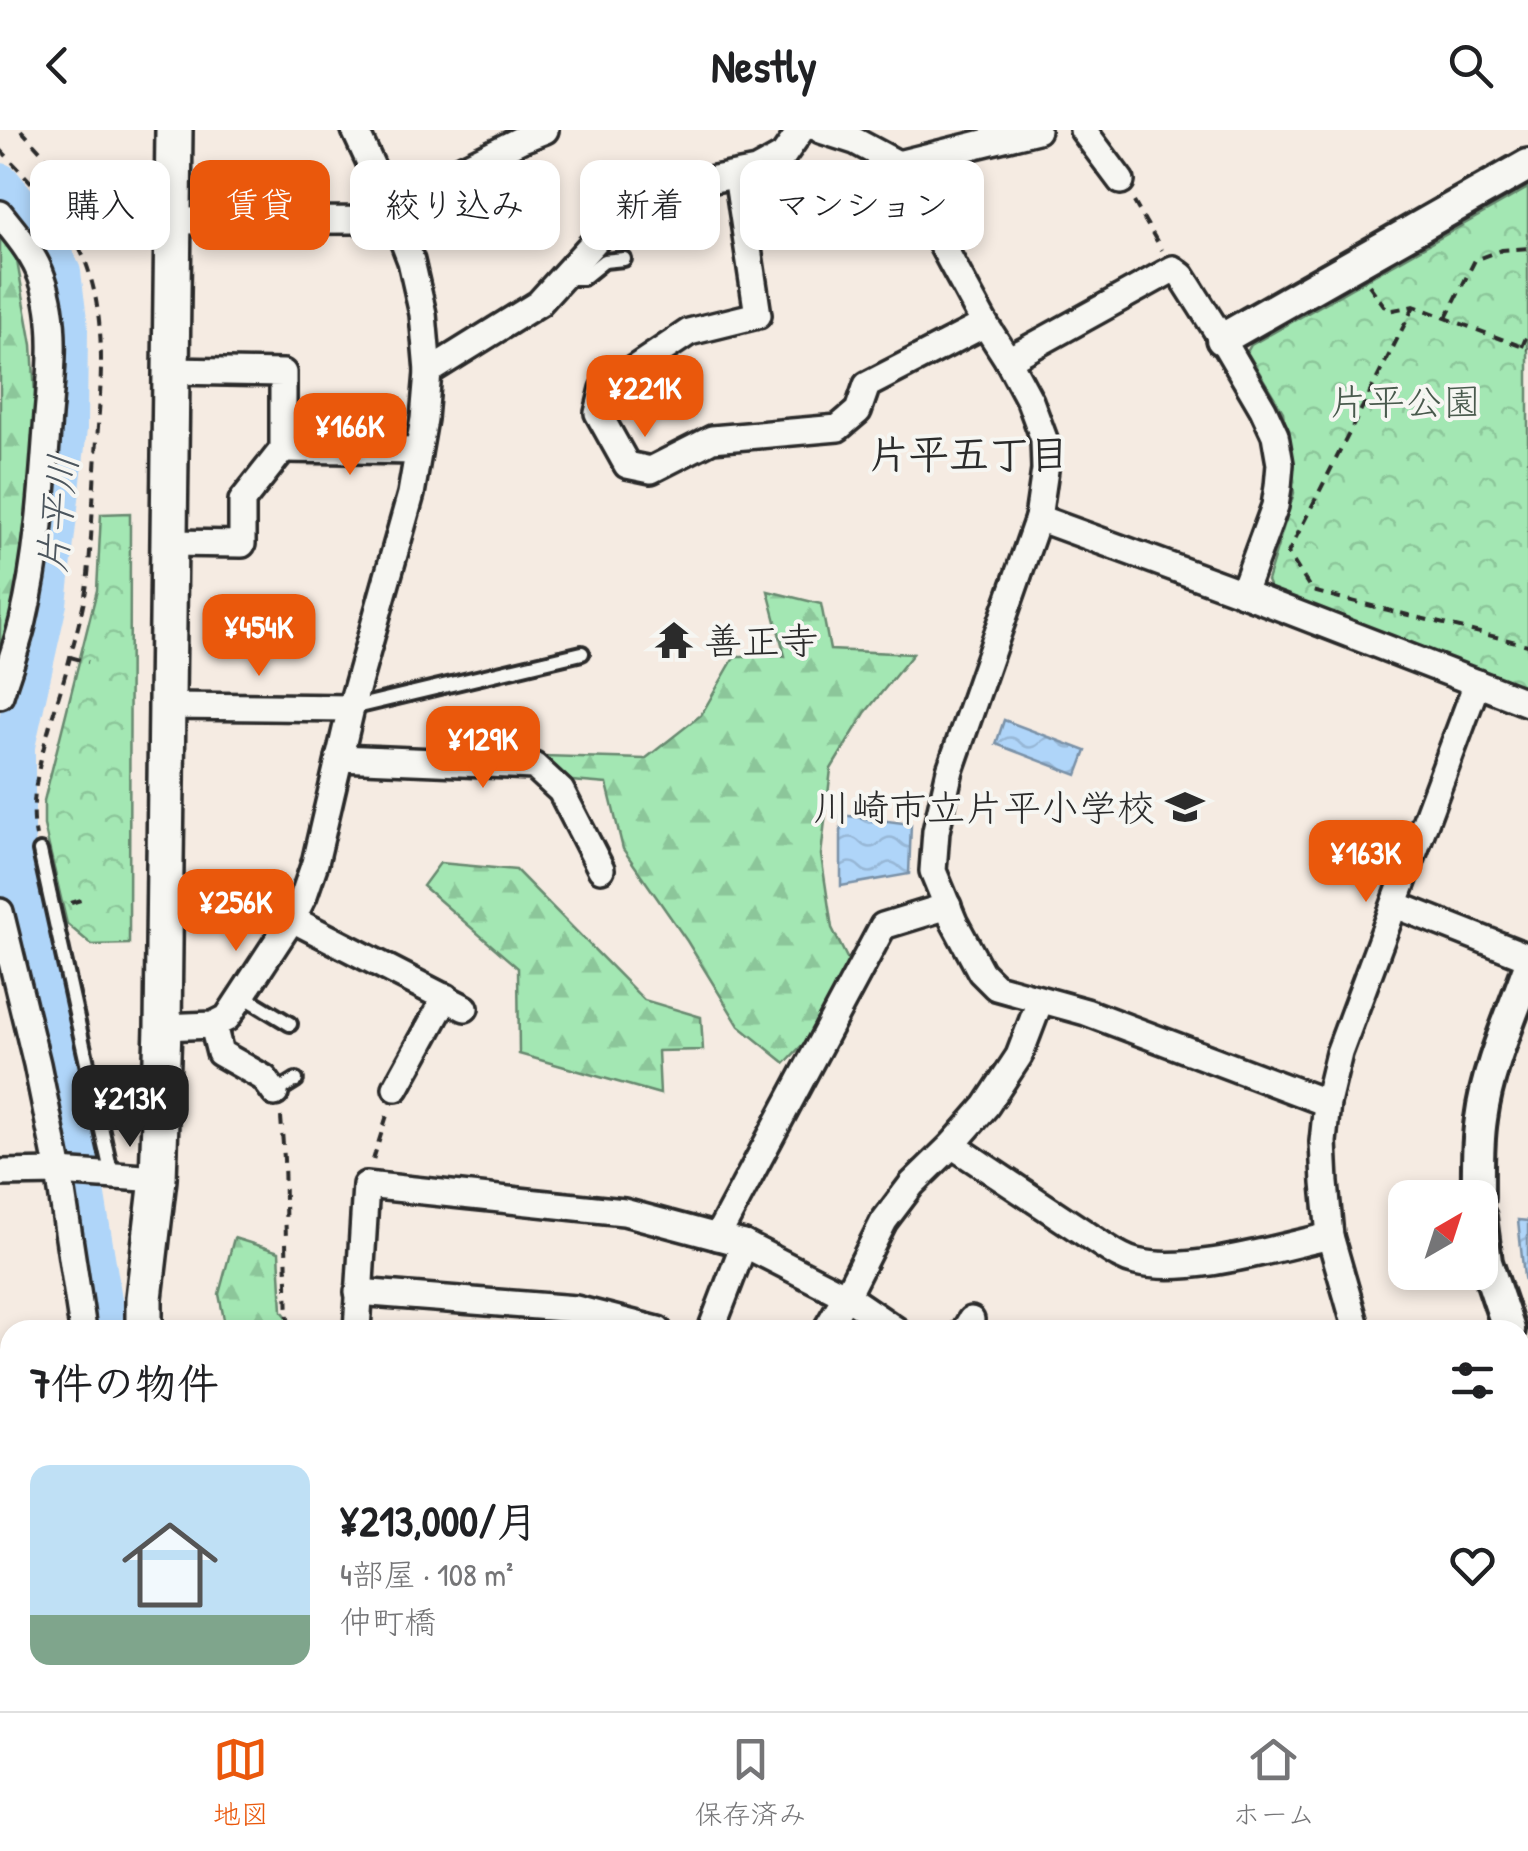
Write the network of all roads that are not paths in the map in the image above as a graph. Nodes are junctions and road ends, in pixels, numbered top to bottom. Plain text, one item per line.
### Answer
1 (174, 130) edge
2 (355, 130) edge
3 (801, 130) edge
4 (821, 130) edge
5 (1037, 130) edge
6 (1084, 130) edge
7 (528, 133) edge
8 (369, 160) edge
9 (477, 160) edge
10 (891, 160) edge
11 (914, 160) edge
12 (1528, 165) edge
13 (736, 175) junction
14 (1121, 180) road end
15 (0, 214) edge
16 (350, 220) edge
17 (172, 221) junction
18 (407, 250) edge
19 (945, 250) edge
20 (624, 259) dead end
21 (564, 278) junction
22 (986, 324) junction
23 (1222, 339) junction
24 (1008, 360) junction
25 (171, 371) junction
26 (428, 372) junction
27 (282, 449) junction
28 (418, 452) junction
29 (1038, 518) junction
30 (168, 543) junction
31 (1242, 593) junction
32 (582, 653) dead end
33 (1477, 683) junction
34 (0, 694) edge
35 (1528, 703) edge
36 (168, 706) junction
37 (351, 708) junction
38 (339, 758) junction
39 (40, 852) road end
40 (601, 869) dead end
41 (1396, 904) junction
42 (948, 906) junction
43 (0, 912) edge
44 (292, 918) junction
45 (1528, 957) edge
46 (8, 968) edge
47 (1528, 970) edge
48 (242, 996) junction
49 (1040, 1001) junction
50 (290, 1024) dead end
51 (213, 1026) junction
52 (164, 1027) junction
53 (286, 1087) road end
54 (396, 1087) road end
55 (1327, 1103) junction
56 (952, 1145) junction
57 (0, 1173) edge
58 (87, 1175) junction
59 (158, 1179) junction
60 (1478, 1180) edge
61 (1330, 1236) junction
62 (716, 1237) junction
63 (744, 1244) junction
64 (1495, 1290) edge
65 (358, 1292) junction
66 (846, 1296) junction
67 (83, 1320) edge
68 (144, 1320) edge
69 (357, 1320) edge
70 (619, 1320) edge
71 (715, 1320) edge
72 (832, 1320) edge
73 (881, 1320) edge
74 (1354, 1320) edge
75 (1506, 1320) edge

1 - 17 main road
2 - 8 street
3 - 13 street
4 - 10 street
5 - 11 street
6 - 14 street
7 - 9 street
12 - 23 street
13 - 21 street
13 - 22 street
15 - 34 street
16 - 17 street
17 - 25 main road
18 - 26 street
19 - 22 street
20 - 21 lane
21 - 26 street
22 - 24 street
23 - 24 street
23 - 31 street
24 - 29 street
25 - 27 street
25 - 30 main road
26 - 28 street
27 - 28 street
27 - 30 street
28 - 37 street
29 - 31 street
29 - 42 street
30 - 36 main road
31 - 33 street
32 - 37 lane
33 - 35 street
33 - 41 street
36 - 37 street
36 - 52 main road
37 - 38 street
38 - 40 street
38 - 44 street
39 - 58 lane
41 - 45 street
41 - 55 street
42 - 49 street
42 - 62 street
43 - 46 street
44 - 48 street
44 - 54 street
46 - 58 street
47 - 60 street
48 - 50 lane
48 - 51 street
49 - 55 street
49 - 56 street
51 - 52 street
51 - 53 street
52 - 59 main road
55 - 61 street
56 - 61 street
56 - 66 street
57 - 58 street
58 - 59 street
58 - 67 street
59 - 68 main road
61 - 74 street
62 - 63 street
62 - 65 street
63 - 66 street
63 - 71 street
64 - 75 street
65 - 69 street
65 - 70 street
66 - 72 street
66 - 73 street

